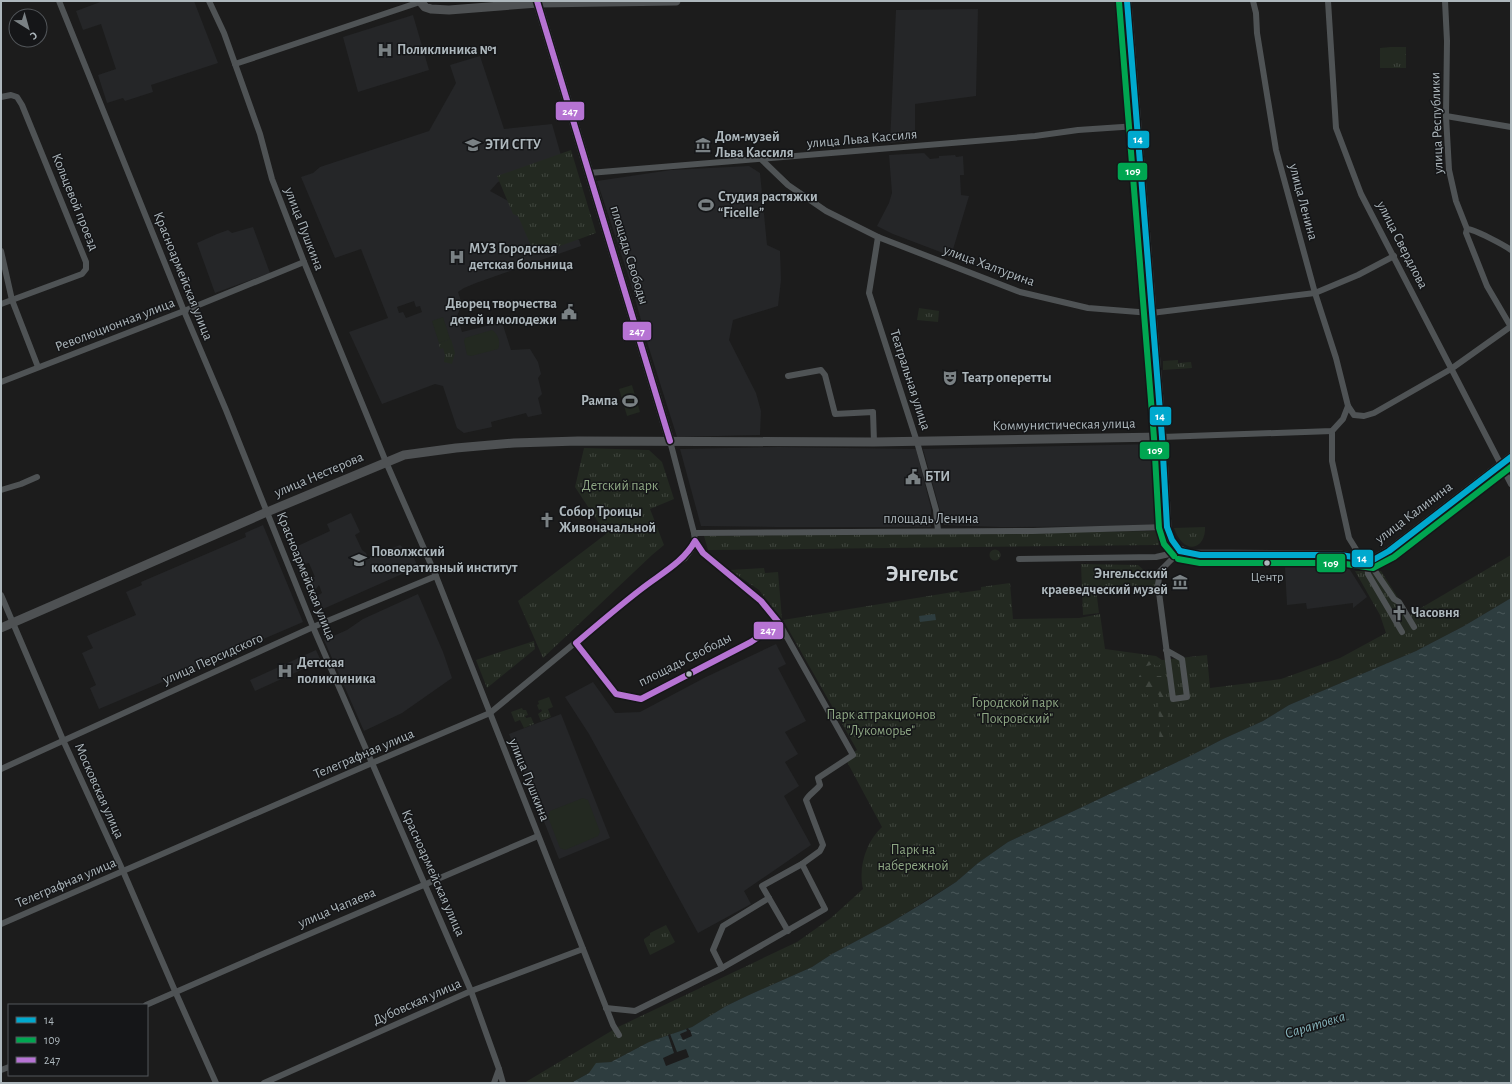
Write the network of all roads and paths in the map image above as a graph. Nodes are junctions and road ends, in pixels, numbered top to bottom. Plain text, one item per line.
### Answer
1 (59, 1) edge
2 (209, 1) edge
3 (676, 1) edge
4 (1127, 1) edge
5 (1253, 1) edge
6 (1328, 1) edge
7 (1445, 1) edge
8 (537, 2) edge
9 (422, 3) edge
10 (235, 64) junction
11 (1, 97) edge
12 (1446, 116) junction
13 (1137, 126) junction
14 (1511, 127) edge
15 (761, 159) junction
16 (589, 173) junction
17 (1468, 229) junction
18 (878, 237) junction
19 (1511, 250) edge
20 (1, 251) edge
21 (1394, 256) junction
22 (304, 262) junction
23 (1315, 293) junction
24 (12, 300) junction
25 (1, 304) edge
26 (184, 311) junction
27 (1151, 313) junction
28 (1511, 327) edge
29 (38, 367) junction
30 (1451, 369) junction
31 (788, 376) dead end
32 (1, 382) edge
33 (1348, 406) junction
34 (1332, 431) junction
35 (1162, 437) junction
36 (670, 441) junction
37 (874, 442) junction
38 (917, 442) junction
39 (1511, 457) edge
40 (386, 462) junction
41 (1500, 465) junction
42 (37, 477) dead end
43 (1511, 484) edge
44 (1, 490) edge
45 (267, 512) junction
46 (1167, 527) junction
47 (938, 531) junction
48 (694, 533) junction
49 (695, 542) junction
50 (1180, 551) junction
51 (1019, 559) dead end
52 (1367, 560) junction
53 (436, 576) junction
54 (1, 595) edge
55 (1399, 602) junction
56 (1388, 607) junction
57 (14, 622) junction
58 (779, 623) junction
59 (313, 627) junction
60 (1414, 627) dead end
61 (1, 628) edge
62 (1402, 632) dead end
63 (576, 643) junction
64 (1166, 650) junction
65 (490, 713) junction
66 (63, 740) junction
67 (372, 763) junction
68 (1, 769) edge
69 (538, 836) junction
70 (802, 864) junction
71 (123, 871) junction
72 (424, 884) junction
73 (769, 898) junction
74 (1, 924) edge
75 (788, 931) junction
76 (583, 949) junction
77 (722, 968) junction
78 (175, 991) junction
79 (471, 991) junction
80 (148, 1004) edge
81 (606, 1008) junction
82 (619, 1035) dead end
83 (499, 1069) junction
84 (216, 1083) edge
85 (264, 1083) edge
86 (494, 1083) edge
87 (503, 1083) edge

1 - 26 street, Красноармейская улица
2 - 10 street, улица Пушкина
3 - 8 main road
4 - 13 main road
5 - 23 street, улица Ленина
6 - 21 street, улица Свердлова
7 - 12 street, улица Республики
8 - 9 main road
8 - 16 main road, площадь Свободы
9 - 10 street
10 - 22 street, улица Пушкина
11 - 24 street, Кольцевой проезд
12 - 14 street
12 - 17 street, улица Республики
13 - 15 street, улица Льва Кассиля
13 - 27 main road
15 - 16 street, улица Льва Кассиля
15 - 18 street, улица Халтурина
16 - 36 main road, площадь Свободы
17 - 19 street
17 - 28 street, улица Республики
18 - 27 street, улица Халтурина
18 - 38 street, Театральная улица
20 - 24 street
21 - 23 street, улица Халтурина
21 - 30 street, улица Свердлова
22 - 26 street, Революционная улица
22 - 40 street, улица Пушкина
23 - 27 street, улица Халтурина
23 - 33 street, улица Ленина
24 - 25 street, Кольцевой проезд
24 - 29 street
26 - 29 street, Революционная улица
26 - 45 street, Красноармейская улица
27 - 35 main road
28 - 30 street
29 - 32 street, Революционная улица
30 - 33 street
30 - 41 street, улица Свердлова
31 - 37 street
33 - 34 street
34 - 35 street, Коммунистическая улица
34 - 52 street
35 - 38 main road, Коммунистическая улица
35 - 46 main road
36 - 37 main road, Коммунистическая улица
36 - 40 main road, улица Нестерова
36 - 48 street, площадь Свободы
37 - 38 main road, Коммунистическая улица
38 - 47 street, Театральная улица
39 - 41 main road, улица Калинина
40 - 45 main road, улица Нестерова
40 - 53 street, улица Пушкина
41 - 43 street, улица Свердлова
41 - 52 main road, улица Калинина
42 - 44 street
45 - 57 main road, улица Нестерова
45 - 59 street, Красноармейская улица
46 - 47 street, площадь Ленина
46 - 50 main road
47 - 48 street, площадь Ленина
48 - 49 street, площадь Свободы
49 - 58 street
49 - 63 street, Телеграфная улица
50 - 51 street
50 - 52 main road
50 - 64 street
52 - 55 street
52 - 56 street
53 - 59 street, улица Персидского
53 - 65 street, улица Пушкина
54 - 57 street, Московская улица
55 - 56 street
55 - 60 street
56 - 62 street
57 - 61 main road, улица Нестерова
57 - 66 street, Московская улица
58 - 63 street, площадь Свободы
58 - 70 street
59 - 66 street, улица Персидского
59 - 67 street, Красноармейская улица
63 - 65 street, Телеграфная улица
64 - 64 street
65 - 67 street, Телеграфная улица
65 - 69 street, улица Пушкина
66 - 68 street, улица Персидского
66 - 71 street, Московская улица
67 - 71 street, Телеграфная улица
67 - 72 street, Красноармейская улица
69 - 72 street, улица Чапаева
69 - 76 street, улица Пушкина
70 - 73 street
70 - 75 street
71 - 74 street, Телеграфная улица
71 - 78 street, Московская улица
72 - 78 street, улица Чапаева
72 - 79 street, Красноармейская улица
73 - 75 street
73 - 77 street
75 - 77 street
76 - 79 street, Дубовская улица
76 - 81 street, улица Пушкина
77 - 81 street
78 - 80 street, улица Чапаева
78 - 84 street, Московская улица
79 - 83 street, Красноармейская улица
79 - 85 street, Дубовская улица
81 - 82 street, улица Пушкина
83 - 86 street
83 - 87 street, Красноармейская улица

